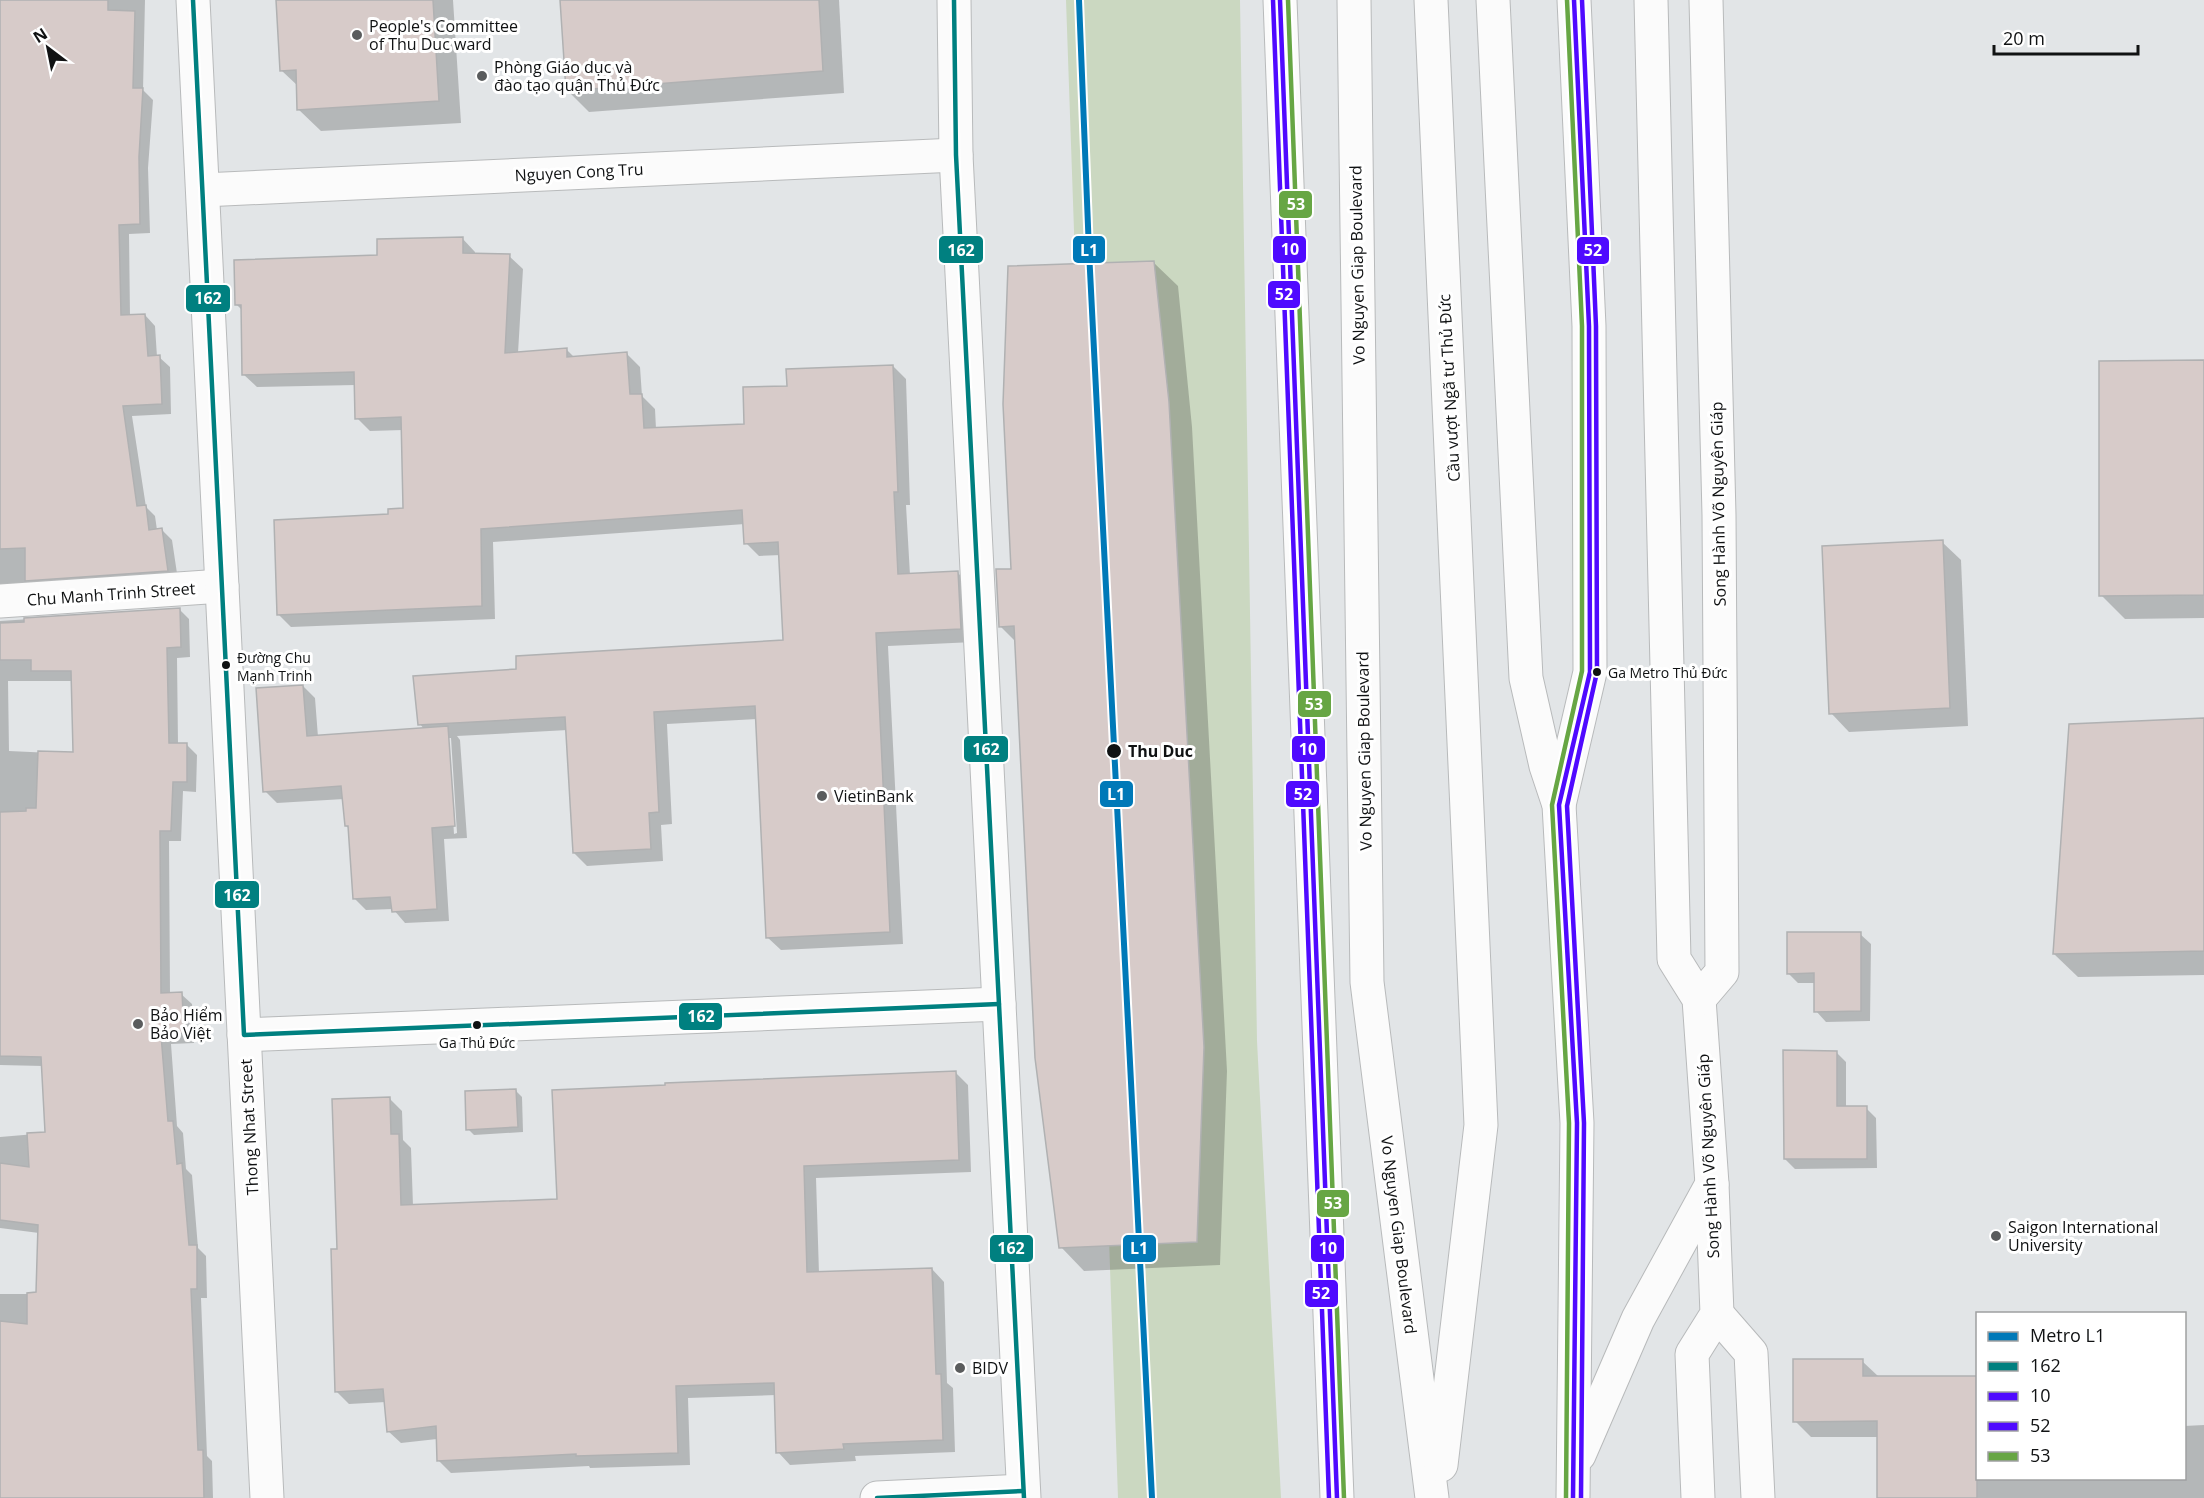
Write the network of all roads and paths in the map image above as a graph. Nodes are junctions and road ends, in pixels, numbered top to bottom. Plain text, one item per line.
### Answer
1 (194, 0) edge
2 (954, 0) edge
3 (1280, 0) edge
4 (1354, 0) edge
5 (1431, 0) edge
6 (1493, 0) edge
7 (1574, 0) edge
8 (1652, 0) edge
9 (1706, 0) edge
10 (956, 155) junction
11 (202, 190) junction
12 (222, 586) junction
13 (0, 602) edge
14 (1467, 776) joint
15 (1559, 804) junction
16 (1699, 999) junction
17 (999, 1004) junction
18 (244, 1035) junction
19 (1712, 1184) junction
20 (1717, 1314) junction
21 (1573, 1483) edge
22 (1024, 1495) edge
23 (267, 1498) edge
24 (877, 1498) edge
25 (1337, 1498) edge
26 (1435, 1498) edge
27 (1698, 1498) edge
28 (1758, 1498) edge

1 - 11 main road, Thong Nhat Street
2 - 10 main road
3 - 25 main road
4 - 26 main road, Vo Nguyen Giap Boulevard
5 - 14 main road, Cầu vượt Ngã tư Thủ Đức
6 - 15 main road
7 - 15 main road
8 - 16 main road, Song Hành Võ Nguyên Giáp
9 - 16 main road, Song Hành Võ Nguyên Giáp
10 - 11 main road, Nguyen Cong Tru
10 - 17 main road
11 - 12 main road, Thong Nhat Street
12 - 13 main road, Chu Manh Trinh Street
12 - 18 main road, Thong Nhat Street
14 - 26 main road, Vo Nguyen Giap Boulevard
15 - 21 main road
16 - 19 main road, Song Hành Võ Nguyên Giáp
17 - 18 main road
17 - 22 main road
18 - 23 main road, Thong Nhat Street
19 - 20 main road, Song Hành Võ Nguyên Giáp
19 - 21 main road
20 - 27 main road
20 - 28 main road
22 - 24 main road

